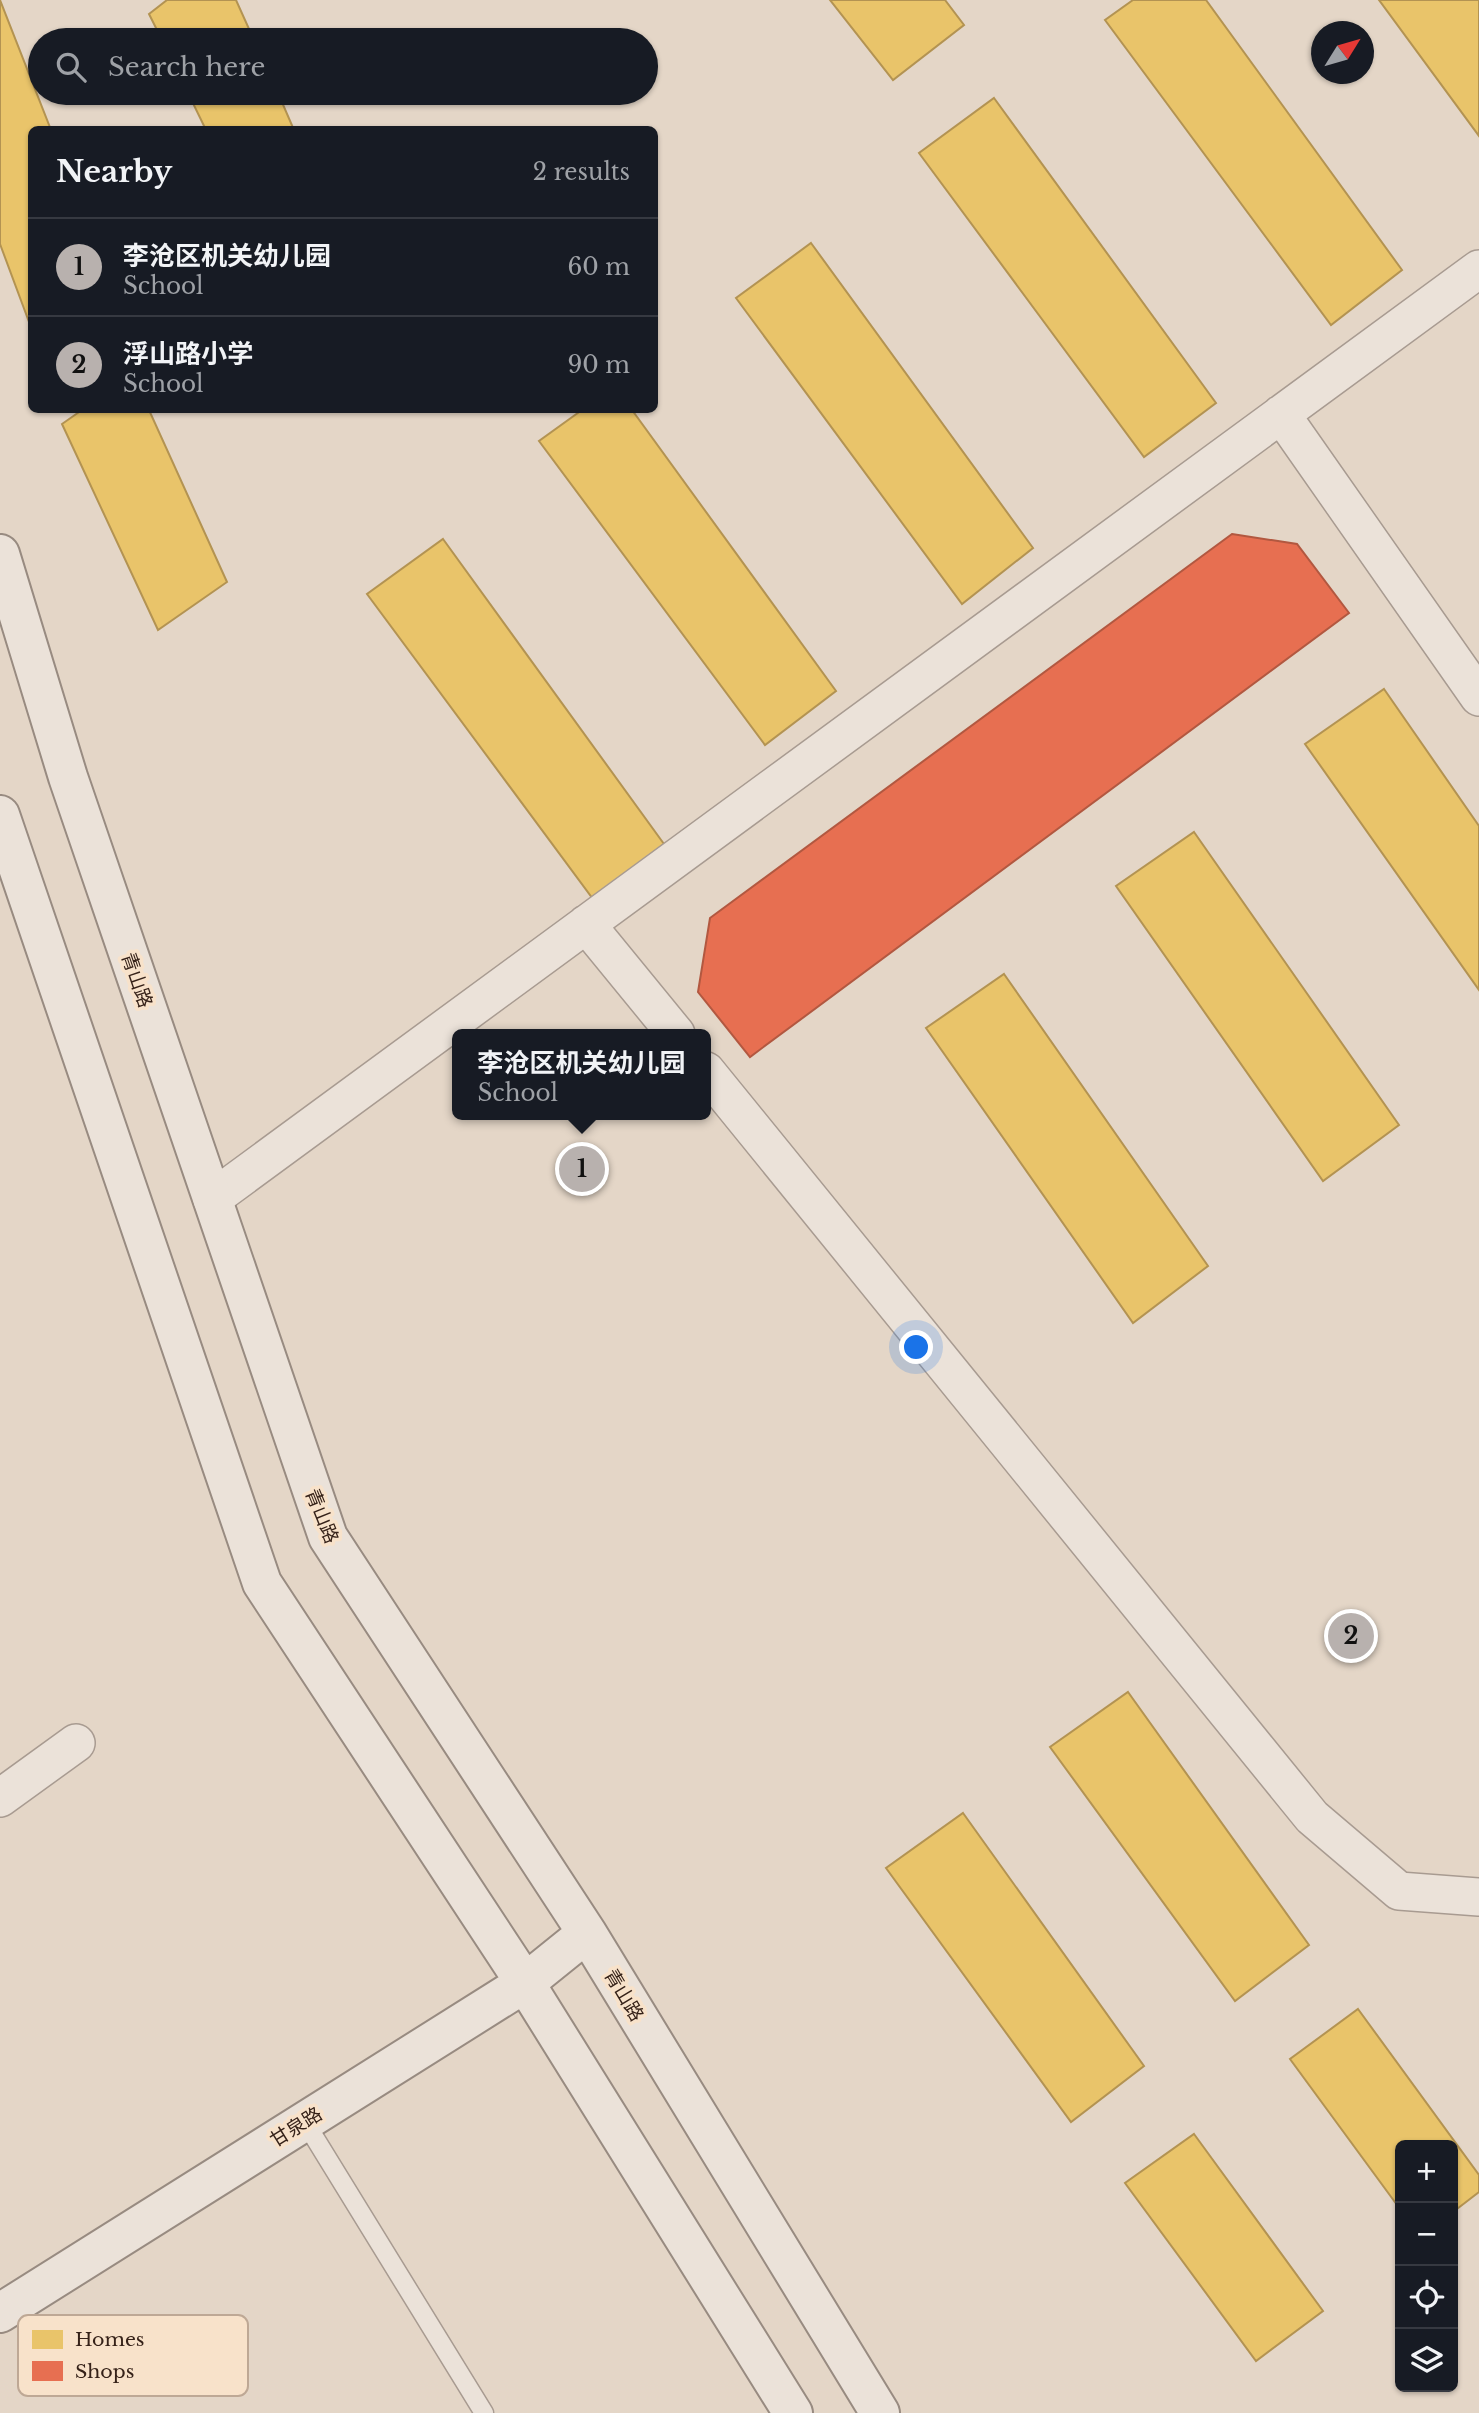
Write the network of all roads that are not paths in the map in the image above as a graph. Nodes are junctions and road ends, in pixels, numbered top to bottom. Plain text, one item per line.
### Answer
1 (1479, 269) edge
2 (1281, 414) junction
3 (0, 554) edge
4 (1479, 697) edge
5 (0, 815) edge
6 (586, 923) junction
7 (672, 1029) edge
8 (711, 1077) edge
9 (212, 1199) junction
10 (76, 1743) dead end
11 (0, 1798) edge
12 (1479, 1897) edge
13 (586, 1933) junction
14 (525, 1983) junction
15 (305, 2122) junction
16 (0, 2313) edge
17 (484, 2413) edge
18 (793, 2413) edge
19 (880, 2413) edge

1 - 2 street
2 - 4 street
2 - 6 street
3 - 9 main road, 青山路
5 - 14 main road
6 - 7 street
6 - 9 street
8 - 12 street
9 - 13 main road, 青山路
10 - 11 street
13 - 14 main road, 甘泉路
13 - 19 main road, 青山路
14 - 15 main road, 甘泉路
14 - 18 main road
15 - 16 main road, 甘泉路
15 - 17 lane

